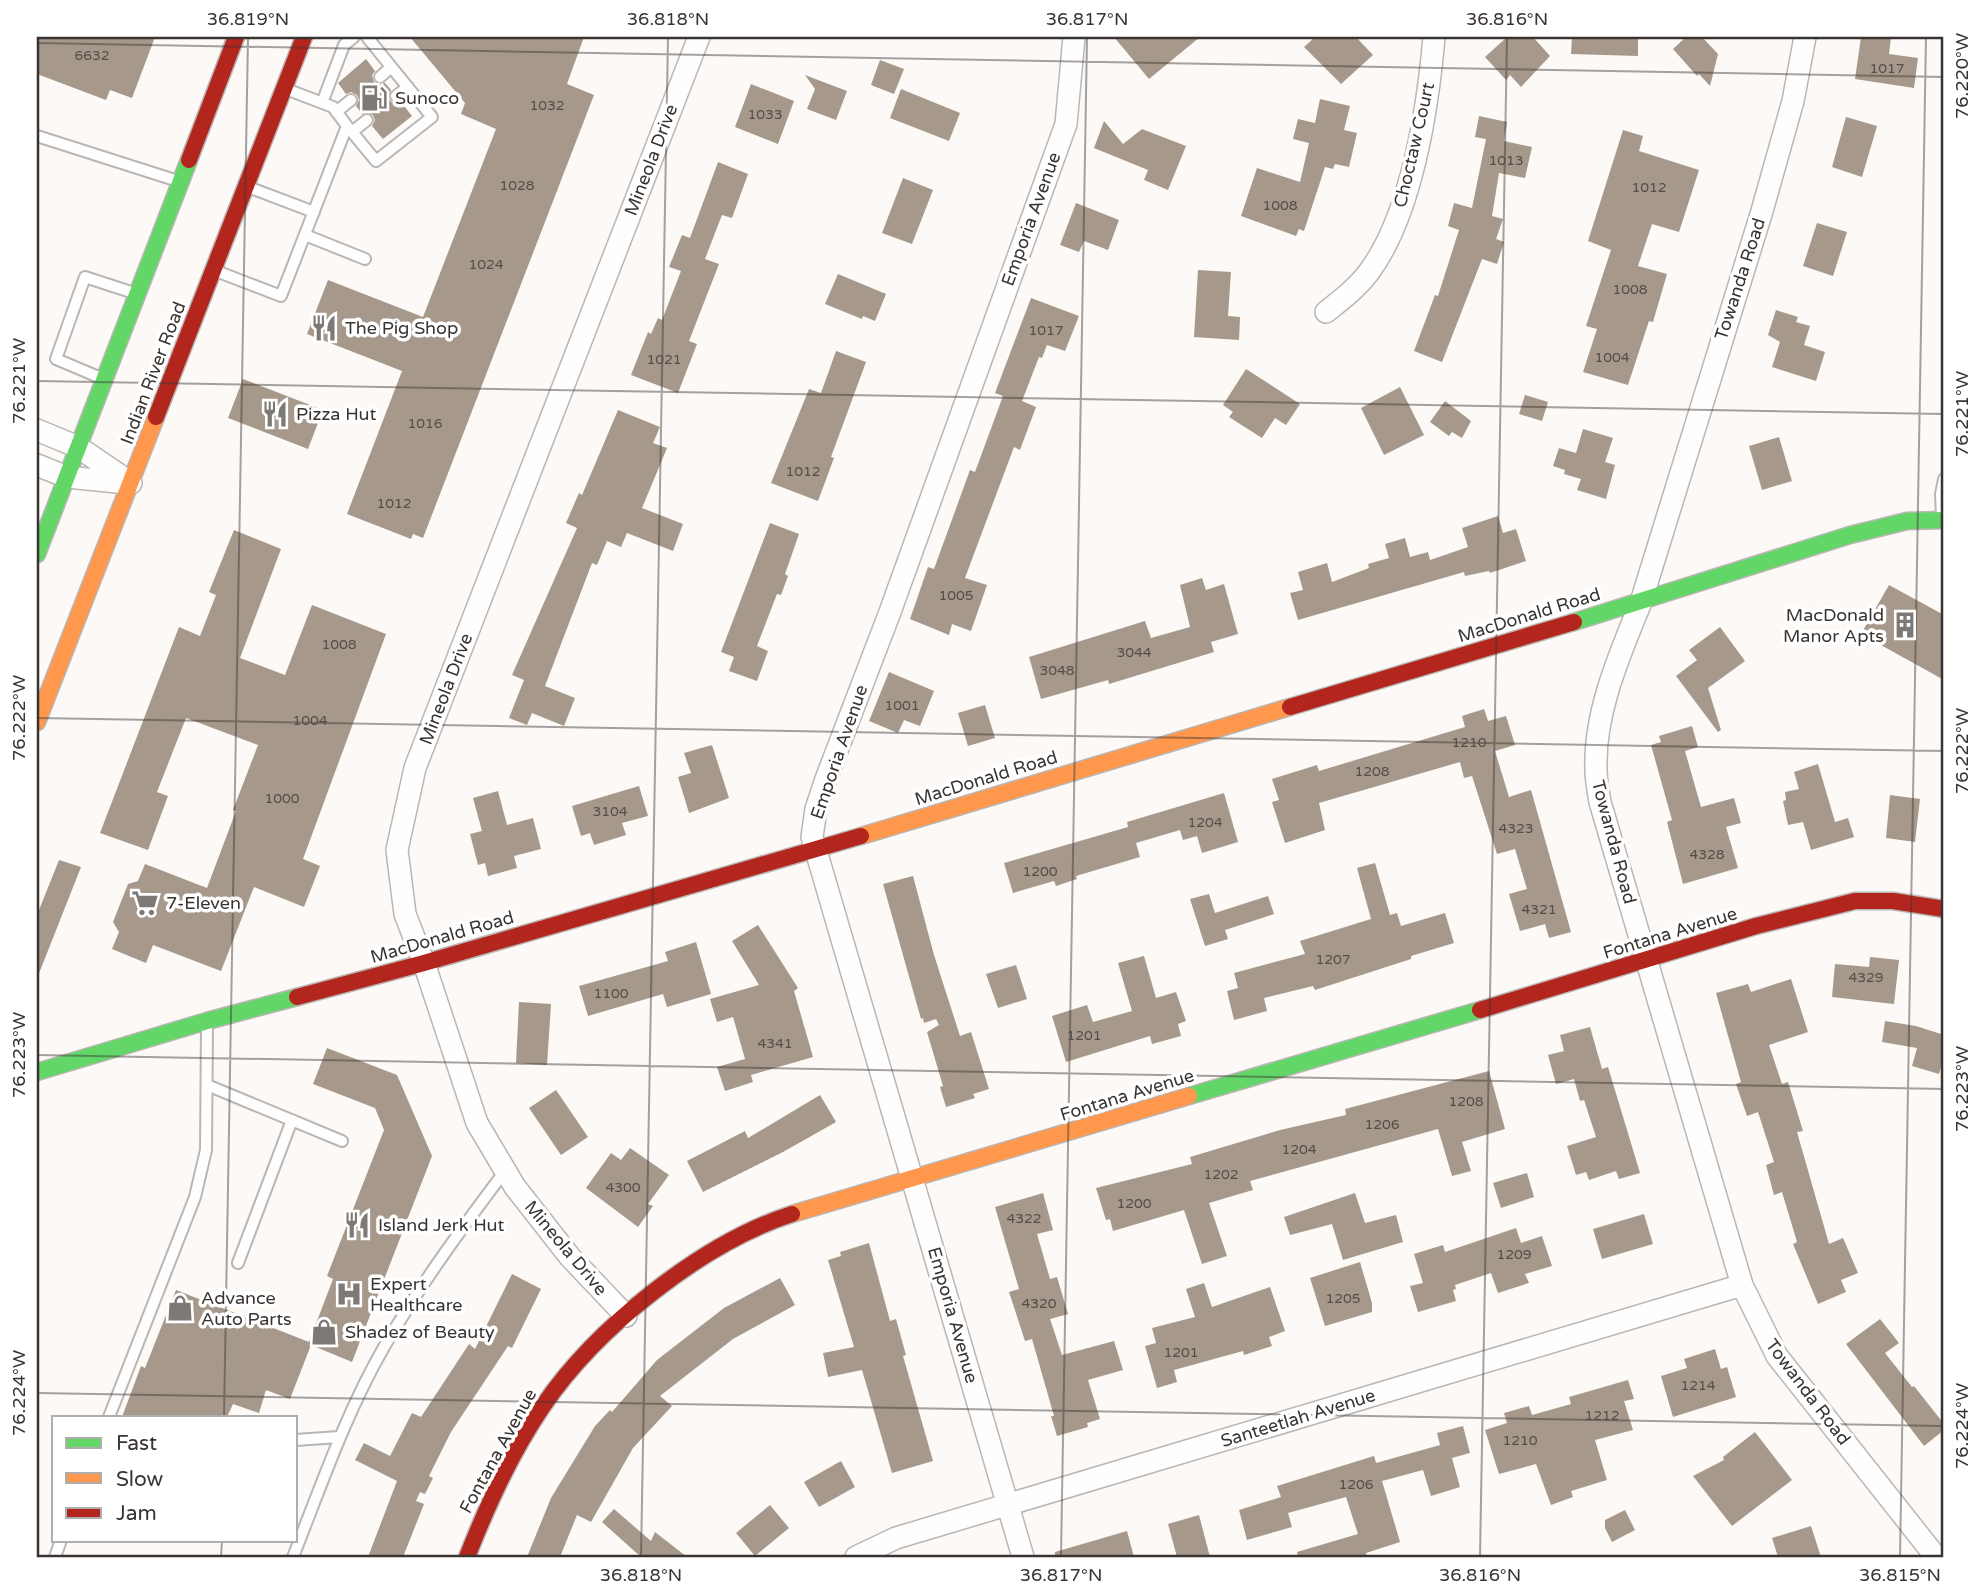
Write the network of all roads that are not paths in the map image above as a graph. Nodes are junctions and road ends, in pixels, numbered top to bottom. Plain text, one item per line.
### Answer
1 (236, 37) edge
2 (304, 37) edge
3 (354, 37) edge
4 (367, 37) edge
5 (699, 37) edge
6 (1074, 37) edge
7 (1434, 37) edge
8 (1805, 37) edge
9 (391, 67) junction
10 (380, 76) dead end
11 (408, 87) junction
12 (284, 88) junction
13 (396, 96) dead end
14 (351, 100) dead end
15 (322, 103) junction
16 (337, 111) junction
17 (367, 120) dead end
18 (350, 129) junction
19 (37, 136) edge
20 (180, 181) junction
21 (246, 186) junction
22 (314, 212) junction
23 (305, 236) junction
24 (365, 259) dead end
25 (213, 270) junction
26 (137, 294) junction
27 (1326, 312) dead end
28 (104, 379) junction
29 (37, 429) edge
30 (78, 447) junction
31 (37, 465) edge
32 (67, 477) junction
33 (1944, 479) edge
34 (131, 483) junction
35 (1943, 520) edge
36 (37, 554) edge
37 (1641, 601) junction
38 (37, 722) edge
39 (815, 850) junction
40 (1944, 909) edge
41 (1647, 961) junction
42 (424, 962) junction
43 (207, 1021) junction
44 (37, 1072) edge
45 (207, 1085) junction
46 (292, 1120) junction
47 (342, 1140) dead end
48 (505, 1171) junction
49 (914, 1179) junction
50 (237, 1262) dead end
51 (1742, 1285) junction
52 (626, 1316) junction
53 (109, 1416) edge
54 (339, 1437) junction
55 (298, 1440) edge
56 (1008, 1505) junction
57 (293, 1557) edge
58 (467, 1557) edge
59 (856, 1557) edge
60 (1023, 1557) edge
61 (1936, 1557) edge

1 - 20 street
2 - 12 street, Indian River Road
3 - 15 lane
4 - 9 lane
5 - 42 street, Mineola Drive
6 - 39 street, Emporia Avenue
7 - 27 street, Choctaw Court
8 - 37 street, Towanda Road
9 - 10 lane
9 - 11 lane
11 - 13 lane
11 - 18 lane
12 - 15 lane
12 - 21 street, Indian River Road
14 - 16 lane
15 - 16 lane
16 - 18 lane
17 - 18 lane
18 - 22 lane
19 - 20 lane
20 - 26 street
21 - 22 lane
21 - 25 street, Indian River Road
22 - 23 lane
23 - 24 lane
23 - 25 lane
25 - 34 street, Indian River Road
26 - 28 street
26 - 28 lane
28 - 30 street
29 - 30 street
30 - 32 street
30 - 34 street
31 - 32 street
32 - 34 street
32 - 36 street
33 - 35 lane
34 - 38 street, Indian River Road
35 - 37 street, MacDonald Road
37 - 39 street, MacDonald Road
37 - 41 street, Towanda Road
39 - 42 street, MacDonald Road
39 - 49 street, Emporia Avenue
40 - 41 street, Fontana Avenue
41 - 49 street, Fontana Avenue
41 - 51 street, Towanda Road
42 - 43 street, MacDonald Road
42 - 48 street, Mineola Drive
43 - 44 street, MacDonald Road
43 - 45 lane
45 - 46 lane
45 - 53 lane
46 - 47 lane
46 - 50 lane
48 - 52 street, Mineola Drive
48 - 54 lane
49 - 52 street, Fontana Avenue
49 - 56 street, Emporia Avenue
51 - 56 street, Santeetlah Avenue
51 - 61 street, Towanda Road
52 - 58 street, Fontana Avenue
54 - 55 lane
54 - 57 lane
56 - 59 street, Santeetlah Avenue
56 - 60 street, Emporia Avenue

